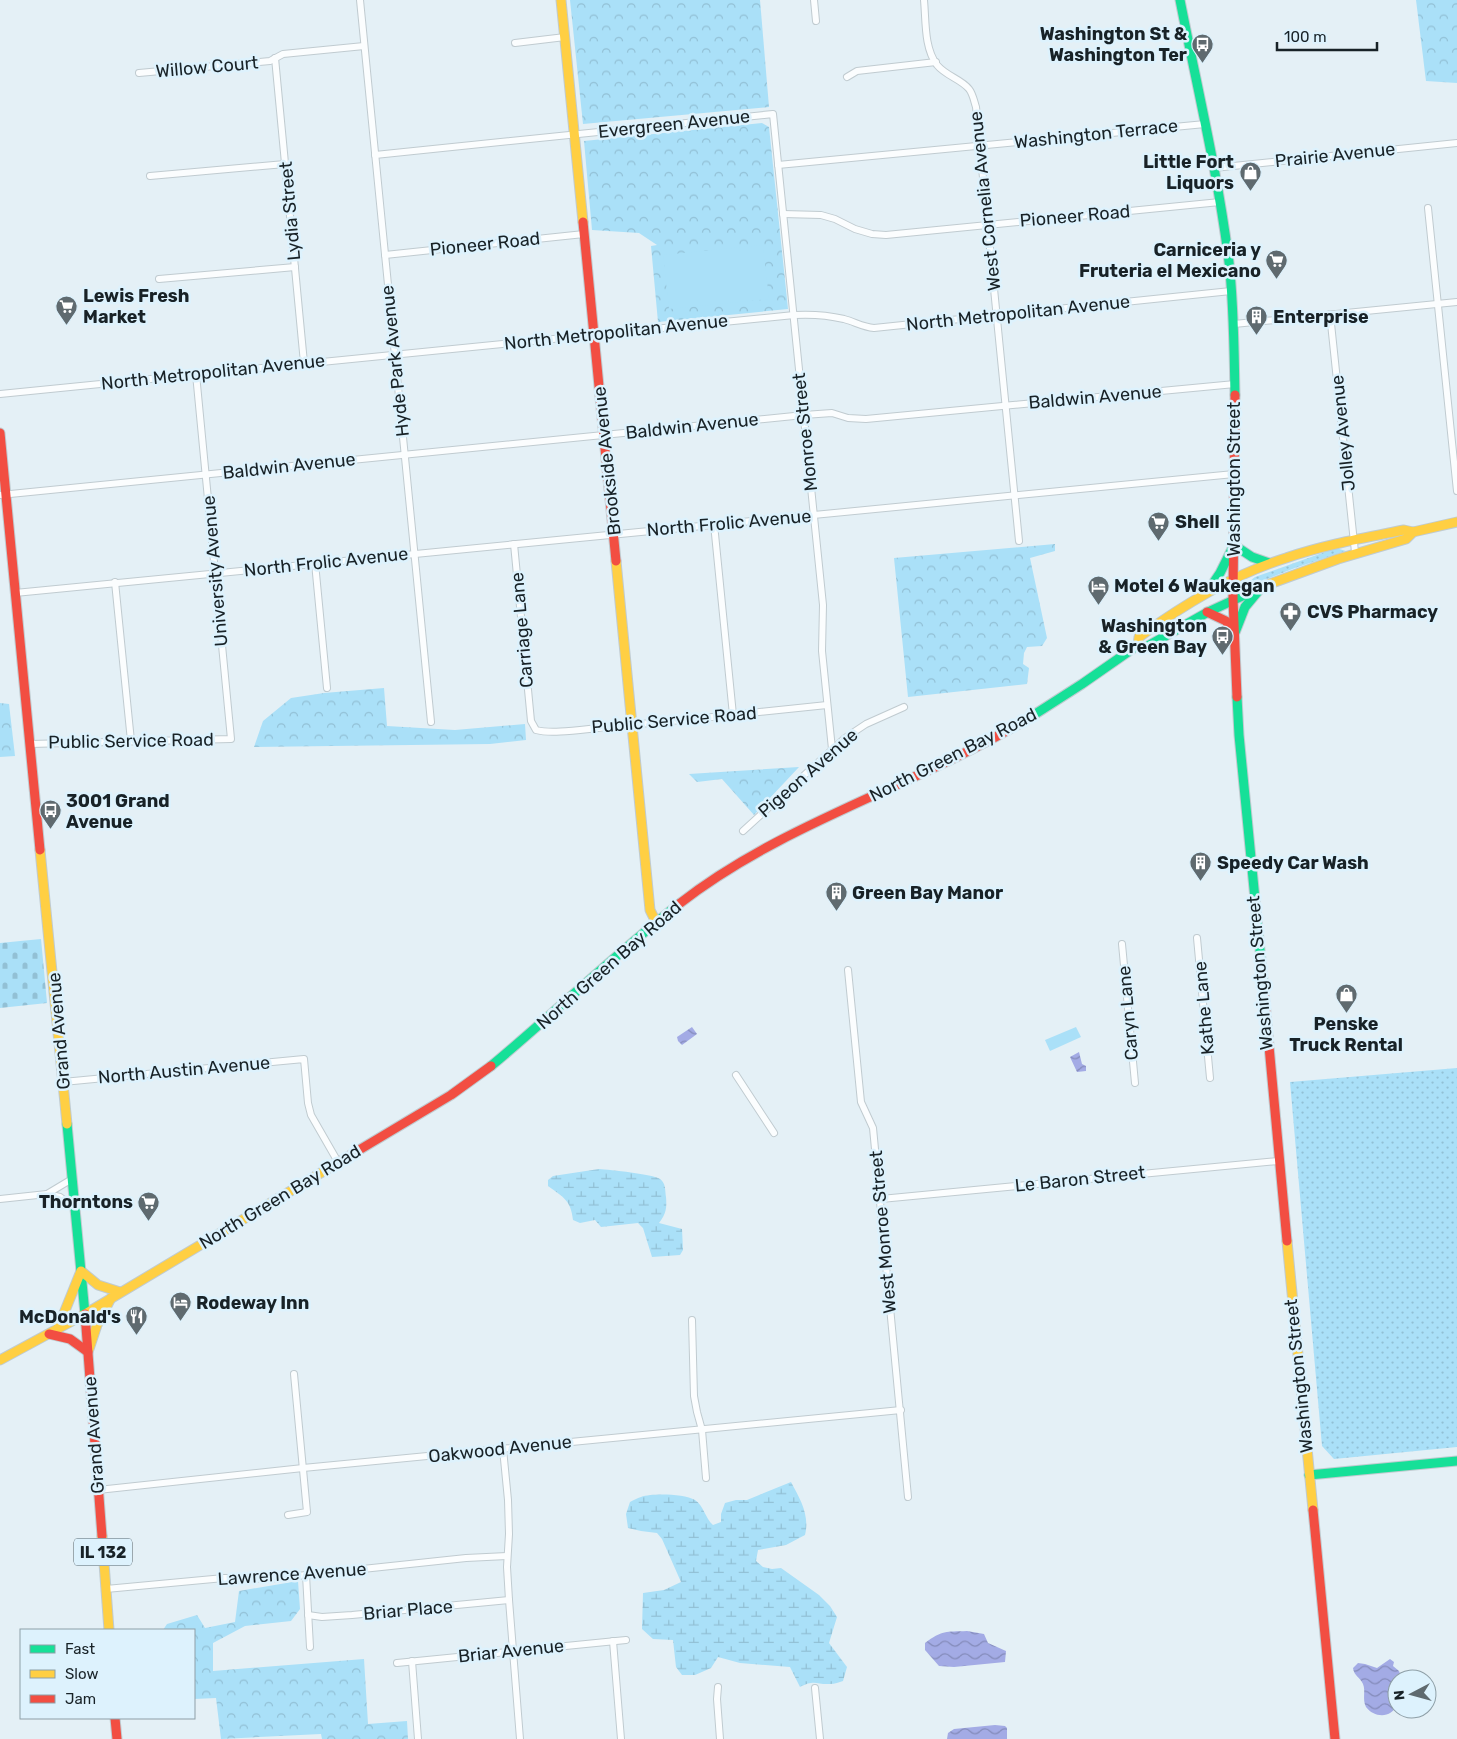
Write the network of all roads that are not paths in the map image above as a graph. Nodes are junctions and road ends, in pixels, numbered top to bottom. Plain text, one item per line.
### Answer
1 (360, 0) edge
2 (561, 0) edge
3 (814, 0) edge
4 (924, 0) edge
5 (1180, 0) edge
6 (816, 21) dead end
7 (565, 38) junction
8 (515, 43) dead end
9 (364, 46) junction
10 (275, 58) junction
11 (936, 62) junction
12 (139, 73) dead end
13 (847, 77) dead end
14 (773, 114) joint
15 (1205, 124) junction
16 (575, 134) junction
17 (1457, 143) edge
18 (980, 145) junction
19 (375, 155) junction
20 (285, 164) junction
21 (778, 165) junction
22 (1214, 168) junction
23 (150, 176) dead end
24 (1220, 202) junction
25 (1428, 208) dead end
26 (783, 214) junction
27 (988, 224) junction
28 (584, 234) junction
29 (385, 255) junction
30 (295, 267) junction
31 (159, 279) dead end
32 (1231, 291) junction
33 (1457, 302) edge
34 (1438, 304) junction
35 (1330, 314) junction
36 (794, 315) junction
37 (997, 315) junction
38 (1234, 324) junction
39 (594, 334) junction
40 (395, 354) junction
41 (304, 363) junction
42 (196, 374) junction
43 (1235, 384) junction
44 (0, 394) edge
45 (1006, 406) junction
46 (804, 415) junction
47 (0, 434) edge
48 (604, 435) junction
49 (405, 455) junction
50 (206, 474) junction
51 (1234, 474) junction
52 (1457, 491) edge
53 (3, 494) edge
54 (1014, 496) junction
55 (814, 515) junction
56 (1457, 522) edge
57 (714, 524) junction
58 (1413, 532) junction
59 (614, 534) junction
60 (1019, 541) dead end
61 (1354, 541) junction
62 (514, 544) junction
63 (1234, 545) junction
64 (1355, 552) junction
65 (414, 554) junction
66 (315, 563) junction
67 (1269, 563) junction
68 (215, 573) junction
69 (1234, 580) junction
70 (115, 582) junction
71 (1264, 585) junction
72 (15, 593) junction
73 (1206, 593) junction
74 (1233, 599) junction
75 (1207, 612) junction
76 (1234, 635) junction
77 (1138, 645) junction
78 (327, 688) dead end
79 (827, 705) junction
80 (904, 707) dead end
81 (732, 715) junction
82 (530, 716) joint
83 (431, 722) dead end
84 (633, 725) junction
85 (231, 738) joint
86 (131, 741) junction
87 (30, 744) junction
88 (832, 749) junction
89 (743, 831) dead end
90 (655, 920) junction
91 (1197, 938) dead end
92 (1122, 944) dead end
93 (848, 970) dead end
94 (736, 1074) dead end
95 (1210, 1078) dead end
96 (63, 1082) junction
97 (1135, 1083) dead end
98 (774, 1133) dead end
99 (1278, 1161) junction
100 (338, 1162) junction
101 (72, 1179) junction
102 (47, 1194) junction
103 (0, 1198) edge
104 (881, 1199) junction
105 (75, 1208) junction
106 (81, 1271) junction
107 (116, 1295) junction
108 (85, 1314) junction
109 (692, 1320) dead end
110 (58, 1329) junction
111 (49, 1334) junction
112 (88, 1352) junction
113 (0, 1360) edge
114 (294, 1374) dead end
115 (901, 1410) junction
116 (702, 1430) junction
117 (503, 1449) junction
118 (1457, 1461) edge
119 (303, 1468) junction
120 (1309, 1475) junction
121 (706, 1478) dead end
122 (98, 1490) junction
123 (908, 1497) dead end
124 (288, 1515) dead end
125 (508, 1556) junction
126 (306, 1575) junction
127 (106, 1589) junction
128 (509, 1600) junction
129 (308, 1615) junction
130 (109, 1629) edge
131 (626, 1640) dead end
132 (613, 1641) junction
133 (310, 1647) dead end
134 (514, 1651) junction
135 (412, 1661) junction
136 (397, 1663) dead end
137 (718, 1687) dead end
138 (815, 1688) dead end
139 (115, 1719) edge
140 (117, 1739) edge
141 (418, 1739) edge
142 (520, 1739) edge
143 (620, 1739) edge
144 (720, 1739) edge
145 (820, 1739) edge
146 (1334, 1739) edge

1 - 9 street, Hyde Park Avenue
2 - 7 main road, Brookside Avenue
3 - 6 street
4 - 11 street, West Cornelia Avenue
5 - 15 main road, Washington Street
7 - 8 street
7 - 16 main road, Brookside Avenue
9 - 10 street, Willow Court
9 - 19 street, Hyde Park Avenue
10 - 12 street, Willow Court
10 - 20 street, Lydia Street
11 - 13 street
11 - 18 street, West Cornelia Avenue
14 - 16 street, Evergreen Avenue
14 - 21 street, Monroe Street
15 - 18 street, Washington Terrace
15 - 22 main road, Washington Street
16 - 19 street, Evergreen Avenue
16 - 28 main road, Brookside Avenue
17 - 22 street, Prairie Avenue
18 - 21 street, Washington Terrace
18 - 27 street, West Cornelia Avenue
19 - 29 street, Hyde Park Avenue
20 - 23 street
20 - 30 street, Lydia Street
21 - 26 street, Monroe Street
22 - 24 main road, Washington Street
24 - 27 street, Pioneer Road
24 - 32 main road, Washington Street
25 - 34 street
26 - 27 street, Pioneer Road
26 - 36 street, Monroe Street
27 - 37 street, West Cornelia Avenue
28 - 29 street, Pioneer Road
28 - 39 main road, Brookside Avenue
29 - 40 street, Hyde Park Avenue
30 - 31 street
30 - 41 street, Lydia Street
32 - 37 street, North Metropolitan Avenue
32 - 38 main road, Washington Street
33 - 34 street
34 - 35 street
34 - 52 street
35 - 38 street
35 - 61 street, Jolley Avenue
36 - 37 street, North Metropolitan Avenue
36 - 39 street, North Metropolitan Avenue
36 - 46 street, Monroe Street
37 - 45 street, West Cornelia Avenue
38 - 43 main road, Washington Street
39 - 40 street, North Metropolitan Avenue
39 - 48 main road, Brookside Avenue
40 - 41 street, North Metropolitan Avenue
40 - 49 street, Hyde Park Avenue
41 - 42 street, North Metropolitan Avenue
42 - 44 street, North Metropolitan Avenue
42 - 50 street, University Avenue
43 - 45 street, Baldwin Avenue
43 - 51 main road, Washington Street
45 - 46 street, Baldwin Avenue
45 - 54 street, West Cornelia Avenue
46 - 48 street, Baldwin Avenue
46 - 55 street, Monroe Street
47 - 53 main road, Grand Avenue
48 - 49 street, Baldwin Avenue
48 - 59 main road, Brookside Avenue
49 - 50 street, Baldwin Avenue
49 - 65 street, Hyde Park Avenue
50 - 53 street, Baldwin Avenue
50 - 68 street, University Avenue
51 - 54 street, North Frolic Avenue
51 - 63 main road, Washington Street
53 - 72 main road, Grand Avenue
54 - 55 street, North Frolic Avenue
54 - 60 street, West Cornelia Avenue
55 - 57 street, North Frolic Avenue
55 - 79 street, Monroe Street
56 - 58 main road
57 - 59 street, North Frolic Avenue
57 - 81 street
58 - 61 main road
58 - 64 main road, North Green Bay Road
59 - 62 street, North Frolic Avenue
59 - 84 main road, Brookside Avenue
61 - 64 street, Jolley Avenue
61 - 67 main road
62 - 65 street, North Frolic Avenue
62 - 82 street, Carriage Lane
63 - 67 main road
63 - 69 main road, Washington Street
63 - 73 main road
64 - 71 main road, North Green Bay Road
65 - 66 street, North Frolic Avenue
65 - 83 street, Hyde Park Avenue
66 - 68 street, North Frolic Avenue
66 - 78 street
67 - 69 main road
68 - 70 street, North Frolic Avenue
68 - 85 street, University Avenue
69 - 73 main road
69 - 74 main road, Washington Street
70 - 72 street, North Frolic Avenue
70 - 86 street
71 - 74 main road, North Green Bay Road
71 - 76 main road
72 - 87 main road, Grand Avenue
73 - 77 main road
74 - 75 main road, North Green Bay Road
74 - 76 main road, Washington Street
75 - 76 main road
75 - 77 main road, North Green Bay Road
76 - 99 main road, Washington Street
77 - 90 main road, North Green Bay Road
79 - 81 street, Public Service Road
79 - 88 street, Monroe Street
80 - 88 street, Pigeon Avenue
81 - 84 street, Public Service Road
82 - 84 street, Public Service Road
84 - 90 main road, Brookside Avenue
85 - 86 street, Public Service Road
86 - 87 street, Public Service Road
87 - 96 main road, Grand Avenue
88 - 89 street, Pigeon Avenue
90 - 100 main road, North Green Bay Road
91 - 95 street, Kathe Lane
92 - 97 street, Caryn Lane
93 - 104 street, West Monroe Street
94 - 98 street
96 - 100 street, North Austin Avenue
96 - 101 main road, Grand Avenue
99 - 104 street, Le Baron Street
99 - 120 main road, Washington Street
100 - 107 main road, North Green Bay Road
101 - 102 street
101 - 105 main road, Grand Avenue
102 - 103 street
102 - 105 street
104 - 115 street, West Monroe Street
105 - 106 main road, Grand Avenue
106 - 107 main road
106 - 108 main road, Grand Avenue
106 - 110 main road
107 - 108 main road, North Green Bay Road
107 - 112 main road
108 - 110 main road, North Green Bay Road
108 - 112 main road, Grand Avenue / IL 132
109 - 116 street
110 - 111 main road, North Green Bay Road
111 - 112 main road
111 - 113 main road, North Green Bay Road
112 - 122 main road, Grand Avenue / IL 132
114 - 119 street
115 - 116 street, Oakwood Avenue
115 - 123 street, West Monroe Street
116 - 117 street, Oakwood Avenue
116 - 121 street
117 - 119 street, Oakwood Avenue
117 - 125 street
118 - 120 main road
119 - 122 street, Oakwood Avenue
119 - 124 street
120 - 146 main road, Washington Street
122 - 127 main road, Grand Avenue / IL 132
125 - 126 street, Lawrence Avenue
125 - 128 street
126 - 127 street, Lawrence Avenue
126 - 129 street
127 - 130 main road, Grand Avenue / IL 132
128 - 129 street, Briar Place
128 - 134 street
129 - 133 street
131 - 132 street, Briar Avenue
132 - 134 street, Briar Avenue
132 - 143 street
134 - 135 street, Briar Avenue
134 - 142 street
135 - 136 street, Briar Avenue
135 - 141 street
137 - 144 street
138 - 145 street
139 - 140 main road

